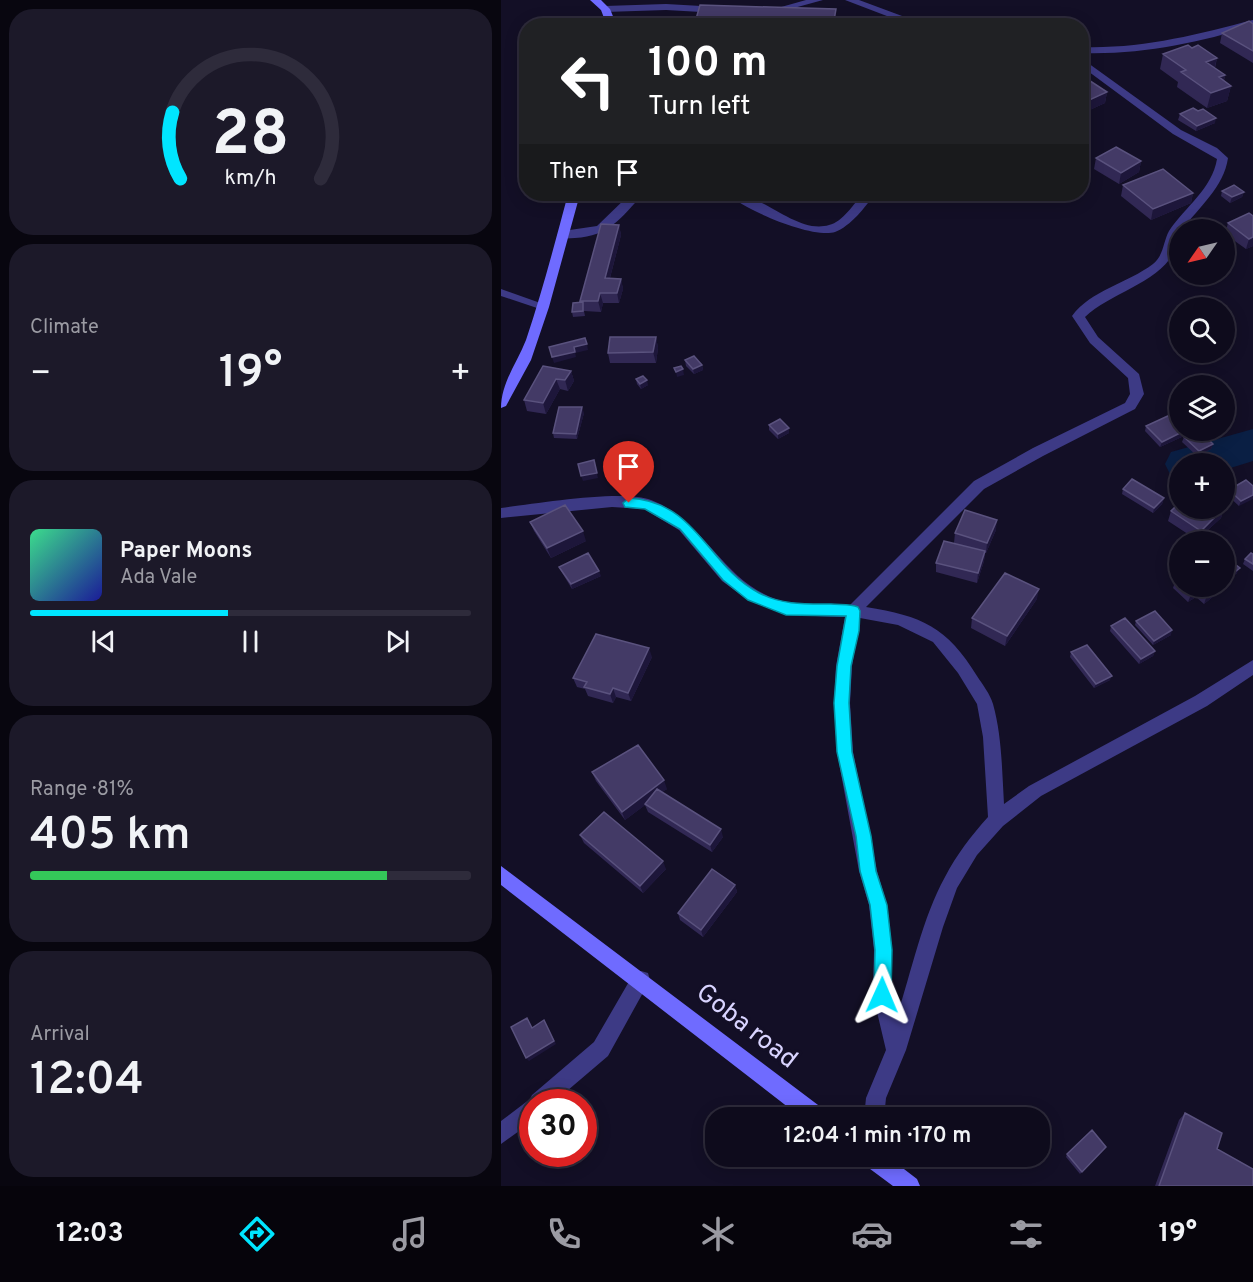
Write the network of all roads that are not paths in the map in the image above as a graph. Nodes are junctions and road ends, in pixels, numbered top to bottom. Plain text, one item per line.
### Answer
1 (595, 0) edge
2 (818, 0) edge
3 (850, 0) edge
4 (605, 9) junction
5 (727, 11) edge
6 (766, 12) edge
7 (609, 18) edge
8 (901, 18) edge
9 (1253, 23) edge
10 (1089, 50) edge
11 (1089, 67) edge
12 (572, 201) edge
13 (627, 201) edge
14 (748, 201) edge
15 (862, 201) edge
16 (563, 235) junction
17 (501, 292) edge
18 (543, 307) junction
19 (501, 402) edge
20 (501, 513) edge
21 (853, 611) junction
22 (1253, 667) edge
23 (997, 820) junction
24 (501, 874) edge
25 (641, 980) junction
26 (896, 1050) junction
27 (554, 1089) edge
28 (805, 1107) edge
29 (875, 1107) edge
30 (519, 1119) edge
31 (501, 1134) edge
32 (883, 1167) edge
33 (910, 1186) edge

1 - 4 street
2 - 6 street
3 - 8 street
4 - 5 street
4 - 7 street
9 - 10 street
11 - 21 street
12 - 16 street
13 - 16 street
14 - 15 street
16 - 18 street
17 - 18 lane
18 - 19 street
20 - 21 street
21 - 23 street
21 - 26 street
22 - 23 street
23 - 26 street
24 - 25 street, Goba road
25 - 27 street
25 - 28 street, Goba road
26 - 29 street
30 - 31 street
32 - 33 street

